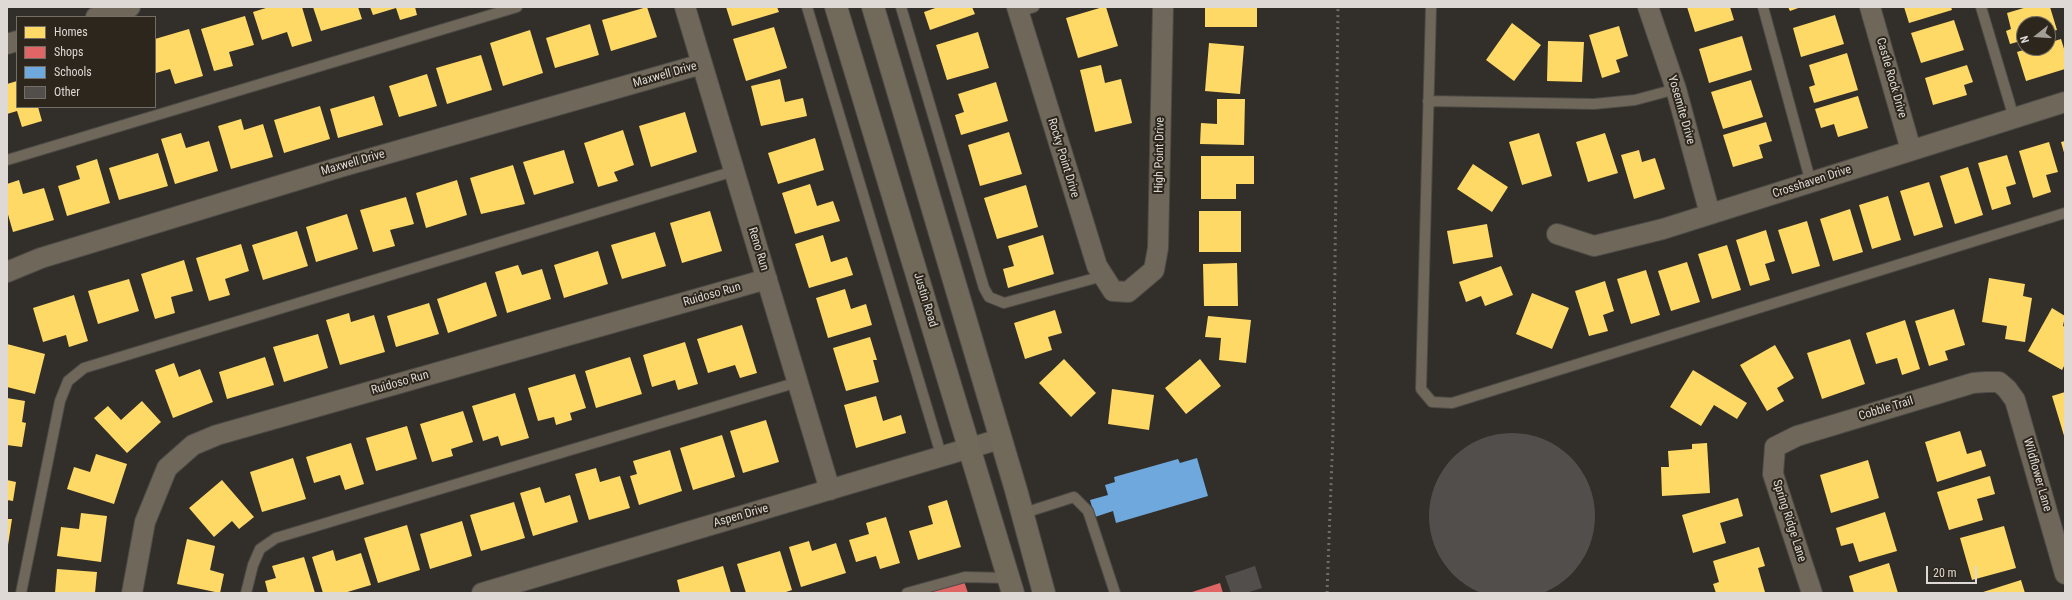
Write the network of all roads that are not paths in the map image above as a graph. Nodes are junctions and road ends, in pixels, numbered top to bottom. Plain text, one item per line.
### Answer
1 (130, 7) edge
2 (517, 7) edge
3 (685, 7) edge
4 (807, 7) edge
5 (836, 7) edge
6 (873, 7) edge
7 (901, 7) edge
8 (1163, 7) edge
9 (1431, 7) edge
10 (1648, 7) edge
11 (1762, 7) edge
12 (1870, 7) edge
13 (1981, 7) edge
14 (1023, 9) edge
15 (99, 16) edge
16 (702, 64) junction
17 (1676, 89) junction
18 (1428, 101) junction
19 (2065, 102) edge
20 (2014, 118) junction
21 (1911, 150) junction
22 (7, 160) edge
23 (734, 171) junction
24 (1812, 183) junction
25 (2065, 213) edge
26 (1710, 214) junction
27 (1557, 234) dead end
28 (7, 272) edge
29 (1103, 276) junction
30 (767, 279) junction
31 (1128, 292) joint
32 (798, 382) junction
33 (1999, 382) joint
34 (1000, 439) junction
35 (1775, 447) joint
36 (969, 449) junction
37 (942, 458) junction
38 (830, 490) junction
39 (1022, 514) junction
40 (2065, 574) edge
41 (1013, 588) edge
42 (21, 593) edge
43 (132, 593) edge
44 (246, 593) edge
45 (482, 593) edge
46 (907, 593) edge
47 (1044, 593) edge
48 (1115, 593) edge
49 (1812, 593) edge

1 - 15 street
2 - 22 lane
3 - 16 street, Reno Run
4 - 37 lane
5 - 36 main road, Justin Road
6 - 34 main road
7 - 29 lane
8 - 31 street, High Point Drive
9 - 18 lane
10 - 17 street, Yosemite Drive
11 - 24 lane
12 - 21 street, Castle Rock Drive
13 - 20 lane
14 - 29 street, Rocky Point Drive
16 - 23 street, Reno Run
16 - 28 street, Maxwell Drive
17 - 18 lane
17 - 26 street, Yosemite Drive
18 - 25 lane
19 - 20 street, Crosshaven Drive
20 - 21 street, Crosshaven Drive
21 - 24 street, Crosshaven Drive
23 - 30 street, Reno Run
23 - 42 lane
24 - 26 street, Crosshaven Drive
26 - 27 street, Crosshaven Drive
29 - 31 street, Rocky Point Drive
30 - 32 street, Reno Run
30 - 43 street, Ruidoso Run
32 - 38 street, Reno Run
32 - 44 lane
33 - 35 street, Cobble Trail
33 - 40 street, Wildflower Lane
34 - 36 street, Aspen Drive
34 - 39 main road
35 - 49 street, Spring Ridge Lane
36 - 37 street, Aspen Drive
36 - 41 main road, Justin Road
37 - 38 street, Aspen Drive
38 - 45 street, Aspen Drive
39 - 47 main road
39 - 48 lane
41 - 46 lane

